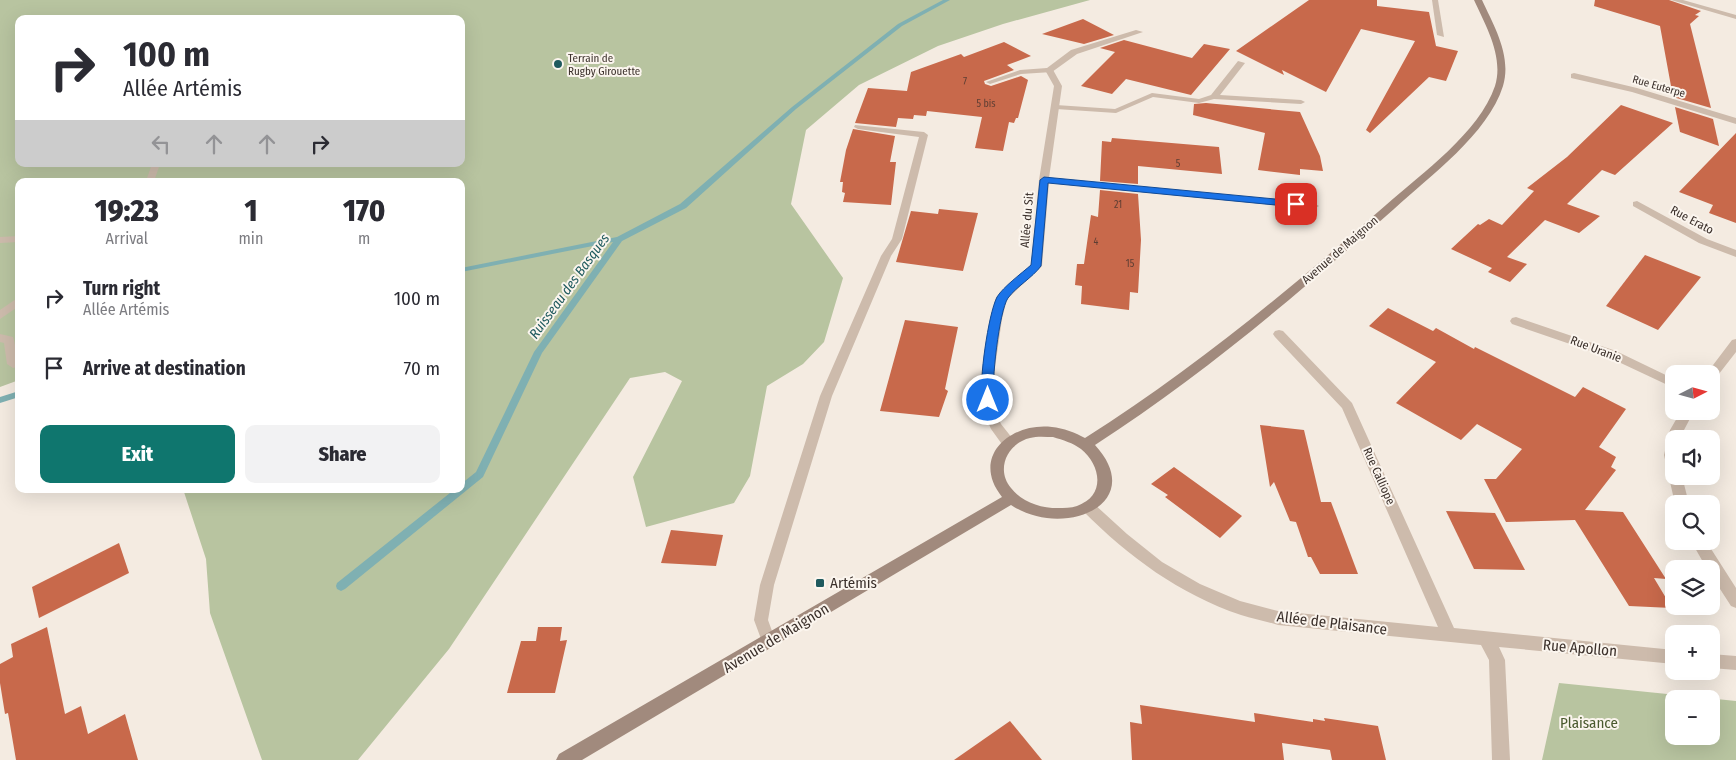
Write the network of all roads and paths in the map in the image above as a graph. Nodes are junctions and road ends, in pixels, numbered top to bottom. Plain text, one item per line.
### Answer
1 (1435, 0) edge
2 (1478, 0) edge
3 (1675, 0) edge
4 (1736, 17) edge
5 (1139, 32) dead end
6 (1441, 35) dead end
7 (1241, 63) dead end
8 (1049, 70) junction
9 (1574, 76) dead end
10 (990, 82) dead end
11 (1214, 97) junction
12 (1301, 102) dead end
13 (1056, 107) junction
14 (1736, 121) edge
15 (858, 127) dead end
16 (1044, 180) junction
17 (1637, 204) dead end
18 (1314, 206) dead end
19 (15, 238) edge
20 (0, 240) edge
21 (1736, 254) edge
22 (15, 303) edge
23 (0, 316) edge
24 (1516, 321) dead end
25 (1279, 334) dead end
26 (0, 338) edge
27 (1736, 343) edge
28 (13, 364) dead end
29 (1719, 365) edge
30 (1665, 380) edge
31 (1008, 442) junction
32 (1085, 445) junction
33 (1012, 498) junction
34 (1088, 508) junction
35 (1704, 550) edge
36 (1736, 601) edge
37 (1450, 636) junction
38 (1487, 640) junction
39 (769, 642) junction
40 (1665, 656) edge
41 (1720, 662) edge
42 (1736, 663) edge
43 (565, 760) edge
44 (1501, 760) edge

1 - 6 lane
2 - 32 street, Avenue de Maignon
3 - 4 street
5 - 8 lane
7 - 11 lane
8 - 10 lane
8 - 13 street, Allée du Sit
9 - 14 street, Rue Euterpe
11 - 12 lane
11 - 13 lane
13 - 16 street, Allée du Sit
15 - 39 lane
16 - 18 street
16 - 31 street, Allée du Sit
17 - 21 street, Rue Erato
19 - 20 lane
22 - 23 lane
24 - 30 street, Rue Uranie
25 - 37 street, Rue Calliope
26 - 28 lane
27 - 29 street
31 - 32 street
31 - 33 street
32 - 34 street
33 - 34 street
33 - 39 street, Avenue de Maignon
34 - 37 street, Allée de Plaisance
35 - 36 street
37 - 38 street, Allée de Plaisance
38 - 40 street, Rue Apollon
38 - 44 street
39 - 43 street, Avenue de Maignon
41 - 42 street

